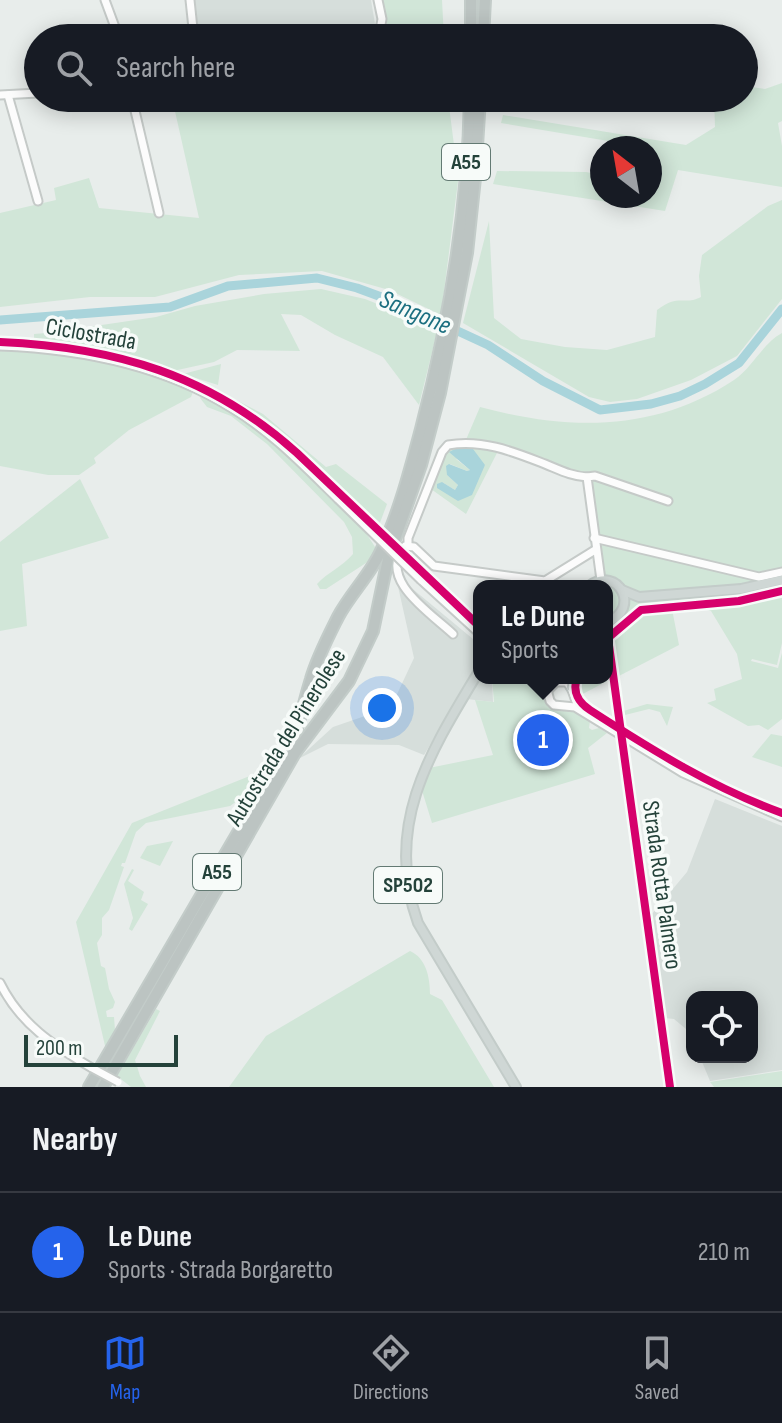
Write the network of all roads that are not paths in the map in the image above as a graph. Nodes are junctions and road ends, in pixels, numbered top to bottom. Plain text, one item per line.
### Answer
1 (105, 0) edge
2 (190, 0) edge
3 (378, 0) edge
4 (470, 0) edge
5 (485, 0) edge
6 (114, 24) edge
7 (193, 24) edge
8 (381, 24) edge
9 (471, 24) edge
10 (484, 24) edge
11 (24, 94) edge
12 (4, 95) edge
13 (135, 112) edge
14 (469, 112) edge
15 (479, 112) edge
16 (38, 201) dead end
17 (159, 213) dead end
18 (0, 346) edge
19 (436, 391) junction
20 (587, 477) junction
21 (668, 501) dead end
22 (594, 538) junction
23 (408, 545) junction
24 (595, 550) junction
25 (782, 572) edge
26 (538, 580) edge
27 (547, 580) edge
28 (601, 580) edge
29 (782, 580) edge
30 (613, 582) edge
31 (622, 590) junction
32 (782, 591) edge
33 (639, 597) junction
34 (623, 611) junction
35 (613, 618) edge
36 (473, 628) edge
37 (613, 633) edge
38 (453, 634) dead end
39 (613, 673) edge
40 (473, 681) edge
41 (545, 684) edge
42 (569, 684) edge
43 (567, 704) junction
44 (581, 709) junction
45 (622, 737) junction
46 (782, 817) edge
47 (0, 983) edge
48 (121, 1084) edge
49 (89, 1087) edge
50 (103, 1087) edge
51 (516, 1087) edge
52 (670, 1087) edge

1 - 6 street
2 - 7 street
3 - 8 street
4 - 9 highway
5 - 10 highway
11 - 12 street
12 - 16 street
13 - 17 street
14 - 19 highway, Autostrada del Pinerolese / A55
15 - 19 highway, Autostrada del Pinerolese / A55
18 - 36 street, bridge
19 - 49 highway, Autostrada del Pinerolese / A55
19 - 50 highway, Autostrada del Pinerolese / A55
20 - 21 street
20 - 22 street
20 - 23 street
22 - 24 street
22 - 25 street
23 - 26 street
23 - 38 street
24 - 27 street
24 - 28 street
29 - 33 main road
30 - 31 main road
31 - 33 main road
31 - 34 main road
32 - 37 street, Strada Rotta Palmero
33 - 34 main road
34 - 35 main road
39 - 45 street, Strada Rotta Palmero
40 - 51 main road, SP502
41 - 42 street
41 - 43 street
42 - 43 street
42 - 44 street
43 - 44 street
44 - 45 street
45 - 46 street
45 - 52 street, Strada Rotta Palmero
47 - 48 street, bridge

